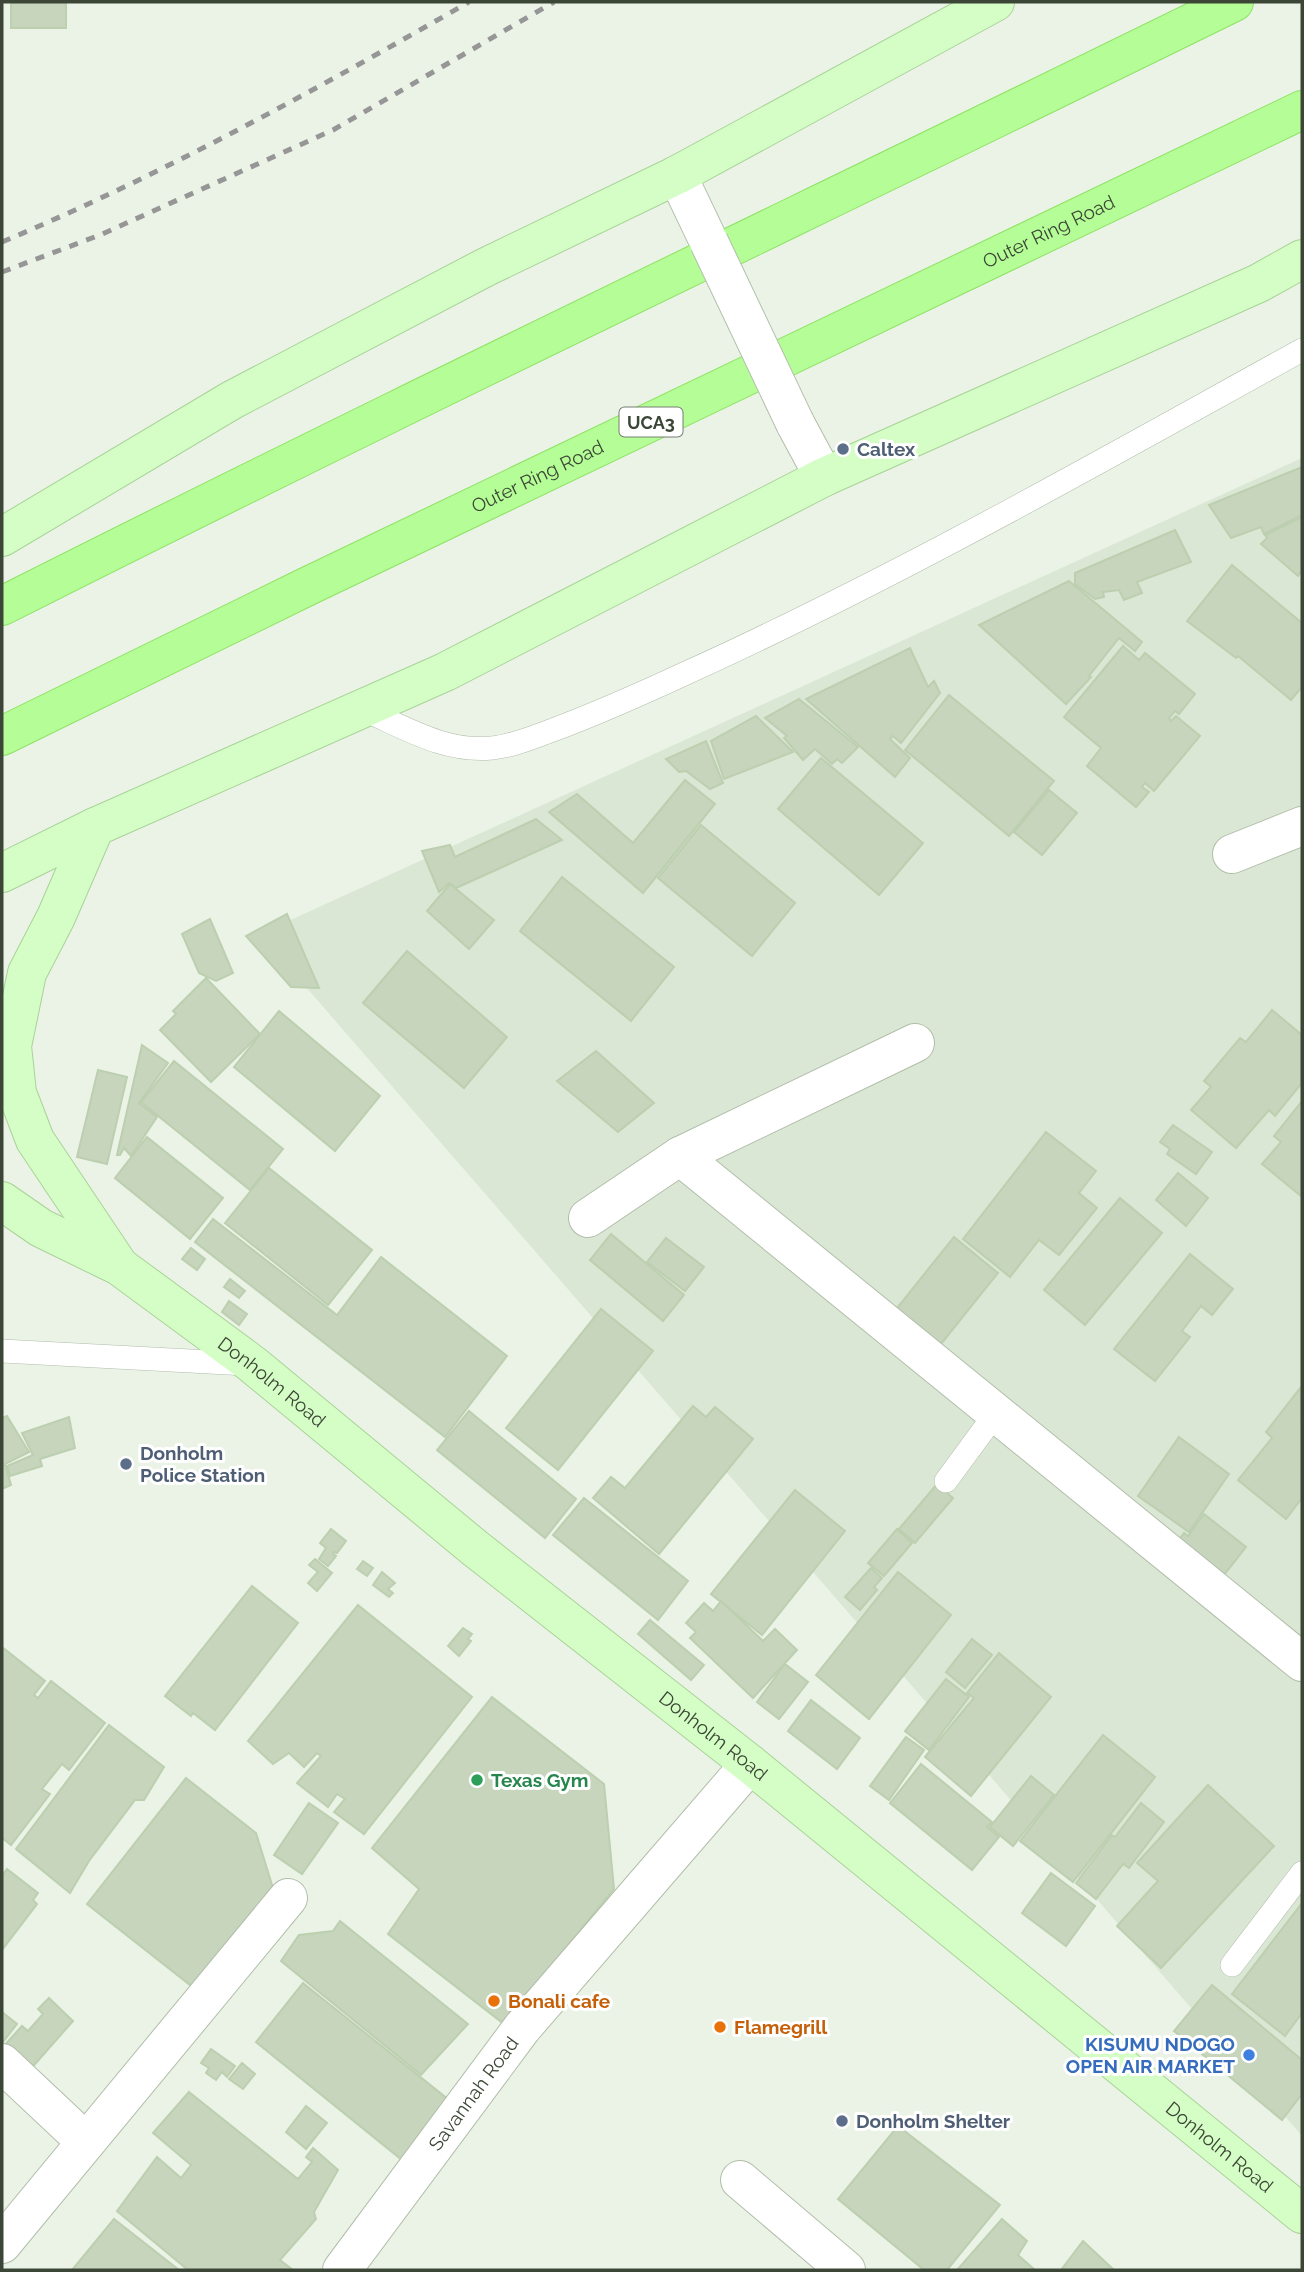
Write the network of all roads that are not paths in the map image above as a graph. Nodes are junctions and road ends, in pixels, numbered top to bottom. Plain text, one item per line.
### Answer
1 (995, 2) edge
2 (1234, 2) edge
3 (1302, 110) edge
4 (677, 175) junction
5 (1302, 259) edge
6 (1302, 350) edge
7 (824, 477) junction
8 (2, 537) edge
9 (2, 606) edge
10 (362, 709) junction
11 (2, 736) edge
12 (94, 827) junction
13 (1302, 827) edge
14 (1232, 854) dead end
15 (2, 873) edge
16 (915, 1043) dead end
17 (680, 1156) junction
18 (2, 1201) edge
19 (588, 1218) dead end
20 (119, 1266) junction
21 (2, 1351) edge
22 (252, 1364) junction
23 (996, 1413) junction
24 (946, 1481) dead end
25 (1302, 1662) edge
26 (750, 1764) junction
27 (1302, 1873) edge
28 (288, 1898) dead end
29 (1232, 1965) dead end
30 (2, 2063) edge
31 (86, 2142) junction
32 (740, 2180) dead end
33 (1302, 2214) edge
34 (2, 2244) edge
35 (342, 2270) edge
36 (846, 2270) edge

1 - 4 main road
2 - 9 main road
3 - 11 main road, Outer Ring Road / UCA3
4 - 7 street, bridge
4 - 8 main road
5 - 7 main road
6 - 10 lane
7 - 10 main road
10 - 12 main road
12 - 15 main road
12 - 20 main road
13 - 14 street
16 - 17 street
17 - 19 street
17 - 23 street
18 - 20 main road
20 - 22 main road, Donholm Road
21 - 22 lane
22 - 26 main road, Donholm Road
23 - 24 lane
23 - 25 street
26 - 33 main road, Donholm Road
26 - 35 street, Savannah Road
27 - 29 lane
28 - 31 street
30 - 31 street
31 - 34 street
32 - 36 street

